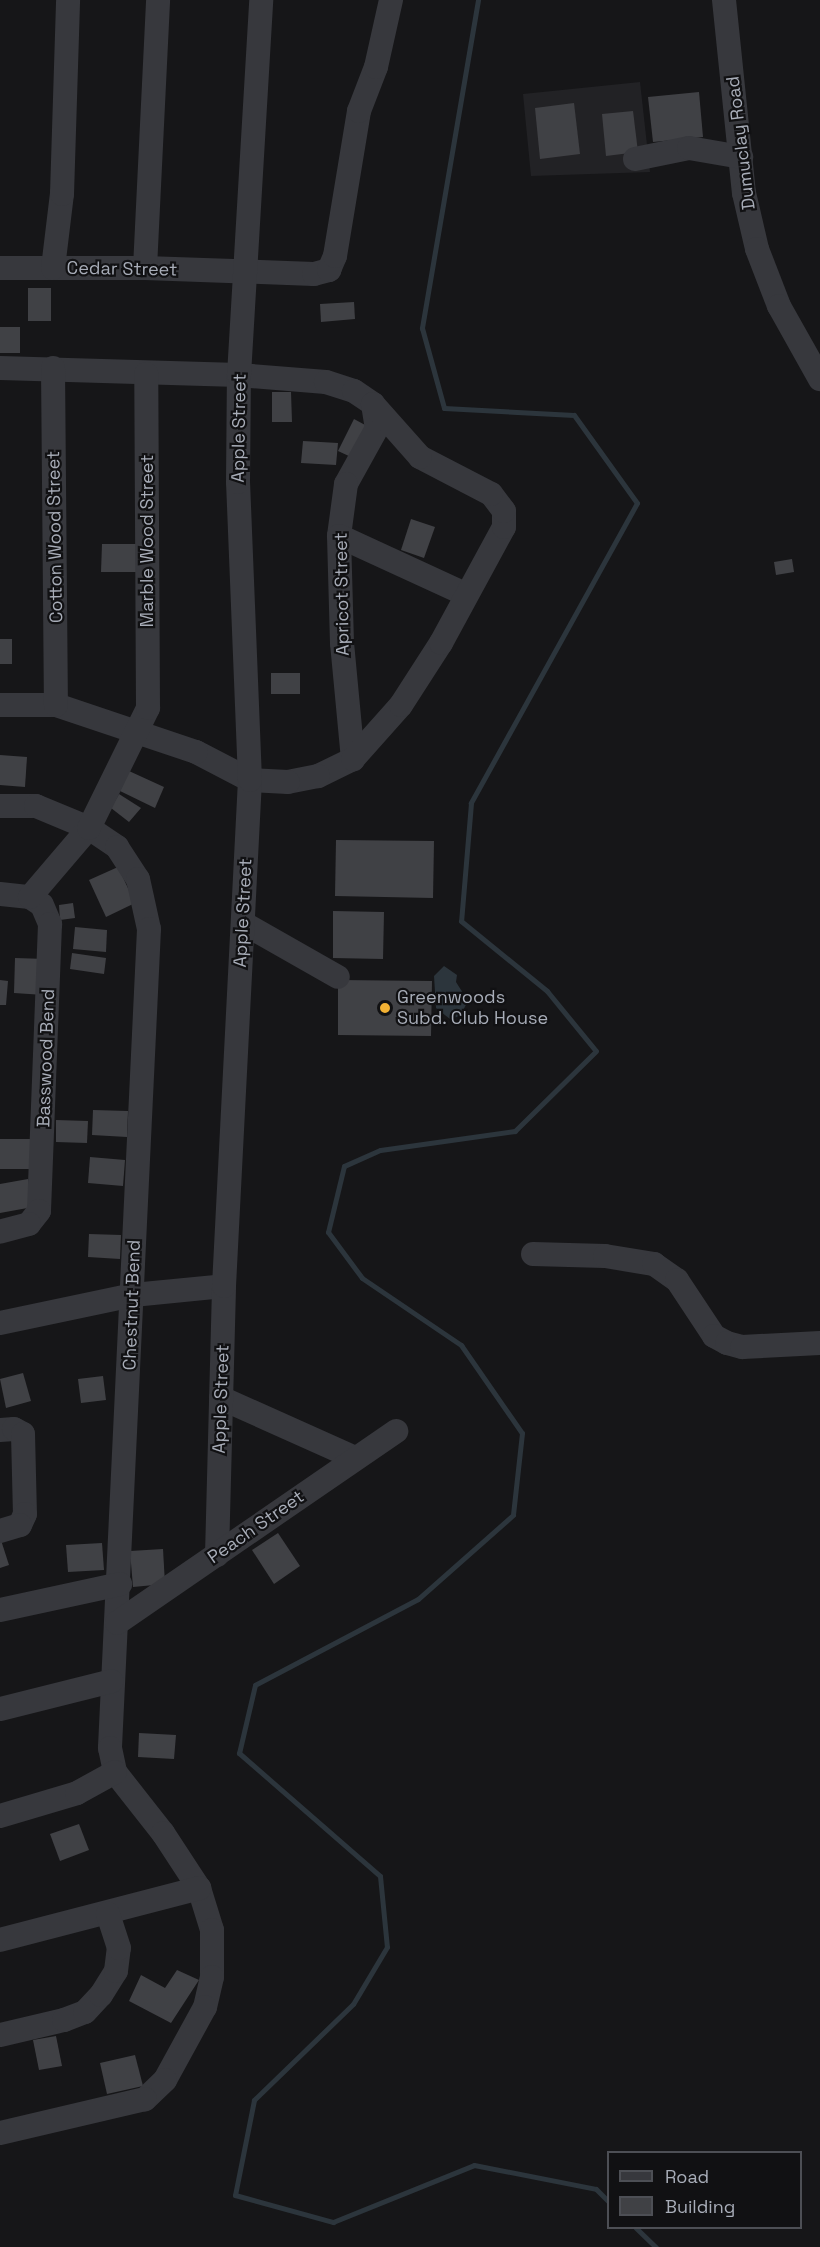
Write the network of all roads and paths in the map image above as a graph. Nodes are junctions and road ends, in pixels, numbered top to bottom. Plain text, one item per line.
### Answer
1 (68, 0) edge
2 (158, 0) edge
3 (261, 0) edge
4 (391, 0) edge
5 (724, 0) edge
6 (741, 157) junction
7 (635, 159) dead end
8 (0, 268) edge
9 (53, 268) junction
10 (145, 268) junction
11 (245, 272) junction
12 (0, 368) edge
13 (53, 368) junction
14 (146, 374) junction
15 (240, 375) junction
16 (820, 380) edge
17 (373, 404) junction
18 (339, 536) junction
19 (465, 594) junction
20 (0, 705) edge
21 (56, 705) junction
22 (137, 730) junction
23 (353, 759) junction
24 (250, 780) junction
25 (0, 806) edge
26 (89, 828) junction
27 (0, 894) edge
28 (30, 897) junction
29 (243, 923) junction
30 (338, 977) dead end
31 (0, 1232) edge
32 (533, 1254) dead end
33 (224, 1286) junction
34 (133, 1295) junction
35 (0, 1323) edge
36 (820, 1342) edge
37 (221, 1398) junction
38 (9, 1430) edge
39 (396, 1431) dead end
40 (353, 1457) junction
41 (10, 1528) edge
42 (217, 1555) junction
43 (120, 1584) junction
44 (0, 1610) edge
45 (117, 1623) junction
46 (112, 1681) junction
47 (0, 1710) edge
48 (115, 1772) junction
49 (0, 1816) edge
50 (199, 1888) junction
51 (108, 1914) junction
52 (0, 1940) edge
53 (0, 2035) edge
54 (0, 2133) edge

1 - 9 street
2 - 10 street
3 - 11 street, Apple Street
4 - 11 street, Cedar Street
5 - 6 street, Dumuclay Road
6 - 7 street
6 - 16 street, Dumuclay Road
8 - 9 street, Cedar Street
9 - 10 street, Cedar Street
10 - 11 street, Cedar Street
11 - 15 street, Apple Street
12 - 13 street
13 - 14 street
13 - 21 street, Cotton Wood Street
14 - 15 street
14 - 22 street, Marble Wood Street
15 - 17 street
15 - 24 street, Apple Street
17 - 18 street, Apricot Street
17 - 19 street
18 - 19 street
18 - 23 street, Apricot Street
19 - 23 street
20 - 21 street
21 - 22 street
22 - 24 street
22 - 26 street
23 - 24 street
24 - 29 street, Apple Street
25 - 26 street, Chestnut Bend
26 - 28 street
26 - 34 street, Chestnut Bend
27 - 28 street
28 - 31 street, Basswood Bend
29 - 30 street
29 - 33 street, Apple Street
32 - 36 street
33 - 34 street
33 - 37 street, Apple Street
34 - 35 street
34 - 43 street, Chestnut Bend
37 - 40 street
37 - 42 street, Apple Street
38 - 41 street
39 - 40 street, Peach Street
40 - 42 street, Peach Street
42 - 45 street, Peach Street
43 - 44 street
43 - 45 street, Chestnut Bend
45 - 46 street, Chestnut Bend
46 - 47 street
46 - 48 street, Chestnut Bend
48 - 49 street
48 - 50 street
50 - 51 street
50 - 54 street
51 - 52 street
51 - 53 street

